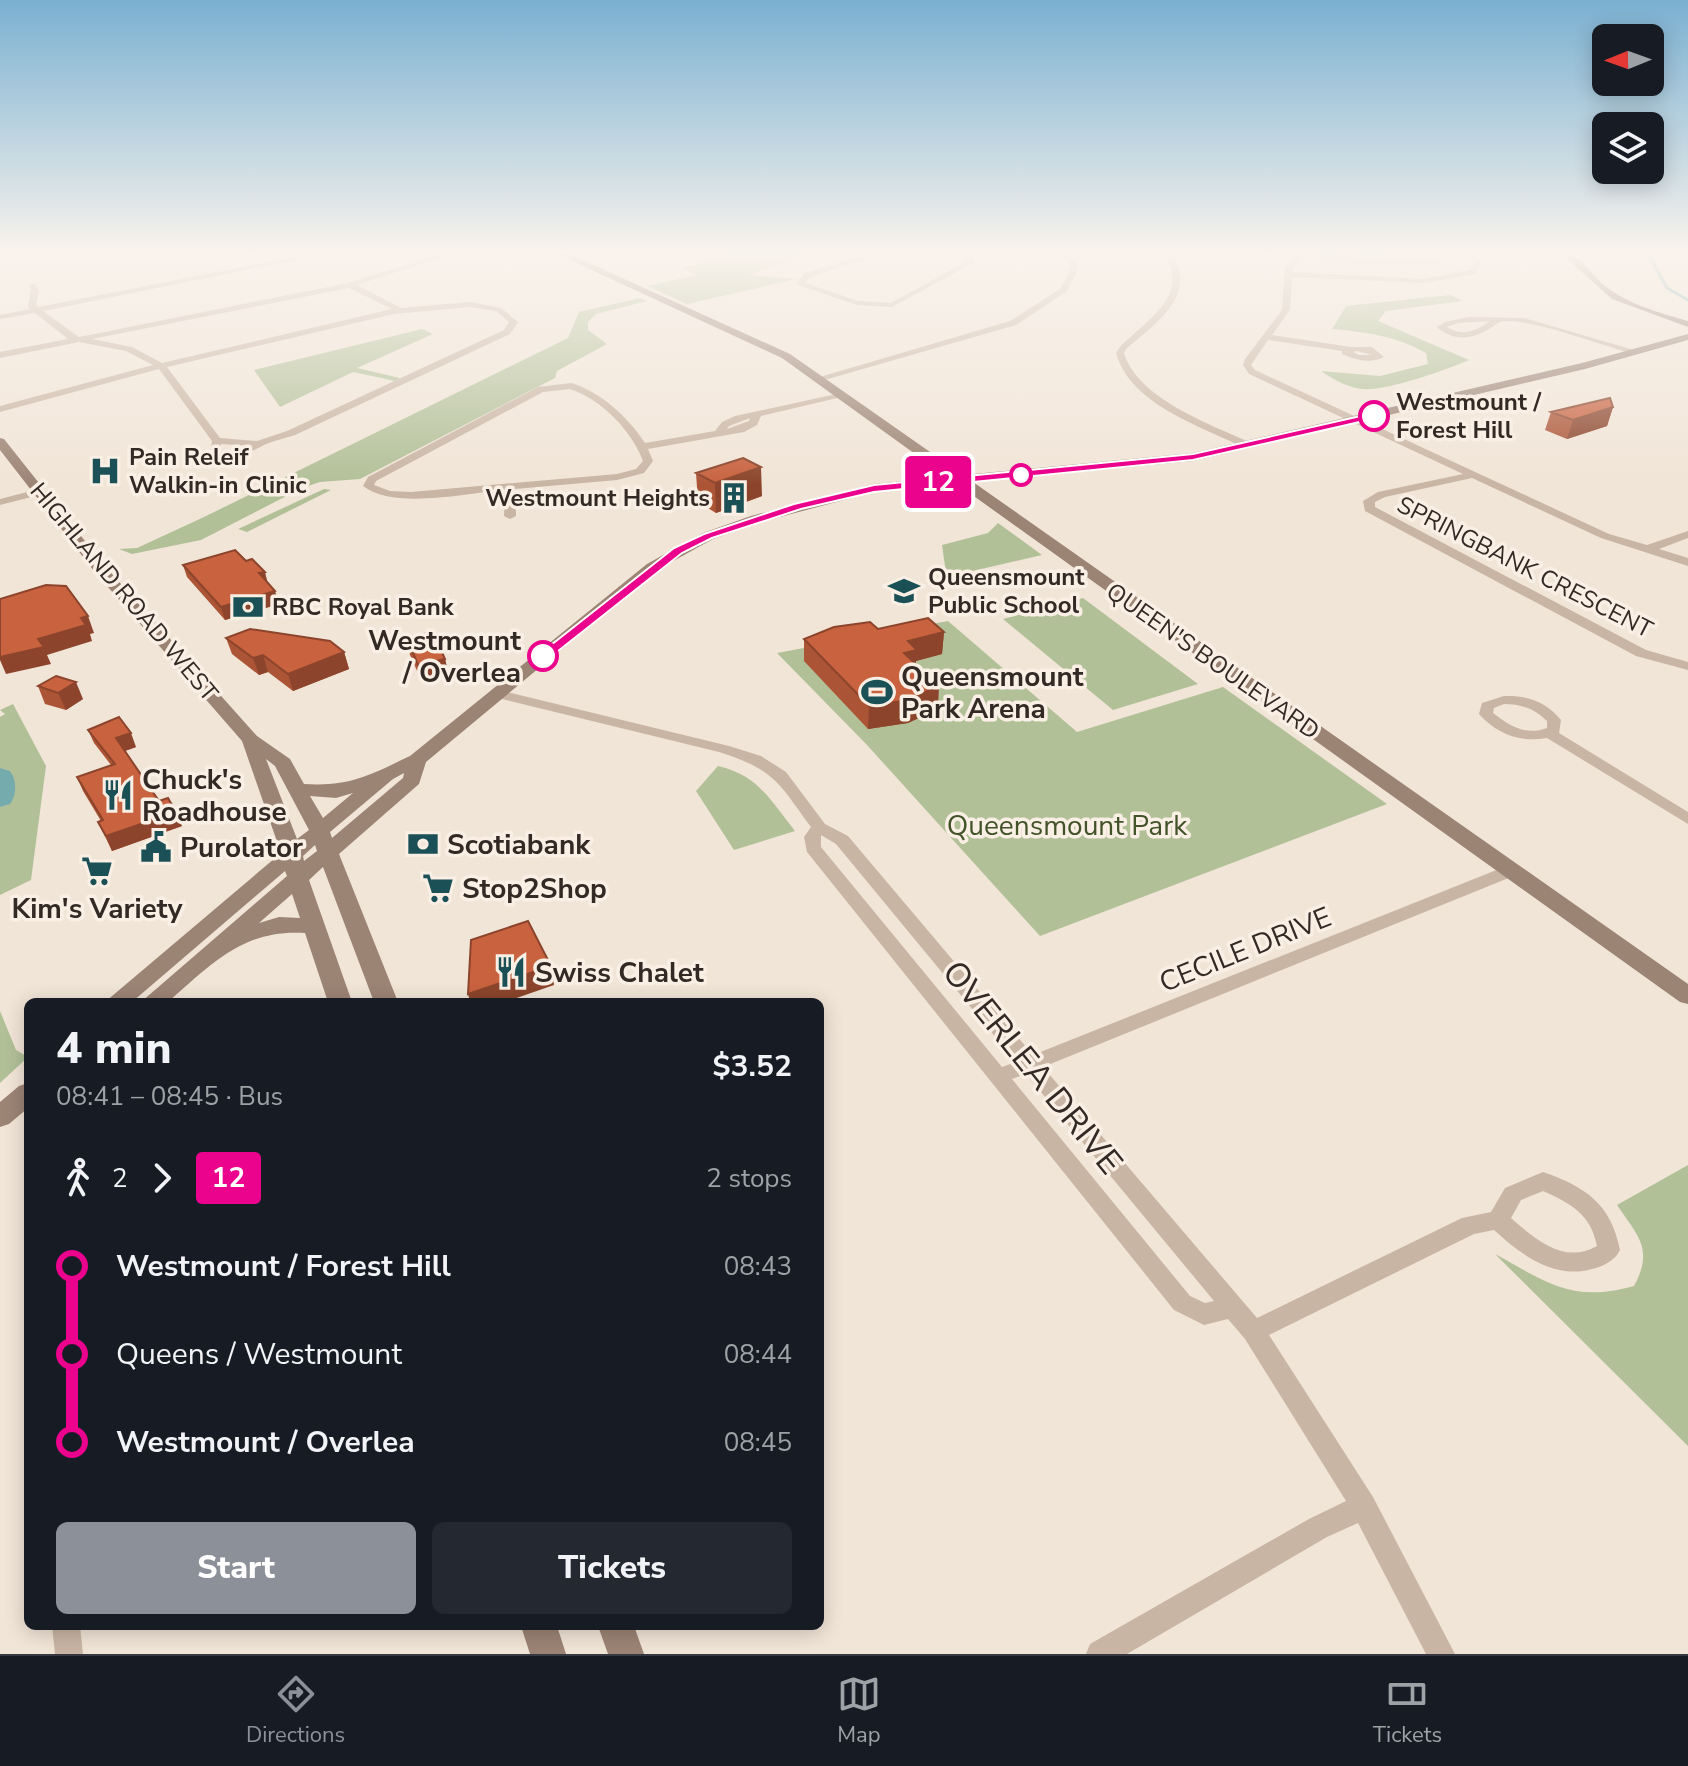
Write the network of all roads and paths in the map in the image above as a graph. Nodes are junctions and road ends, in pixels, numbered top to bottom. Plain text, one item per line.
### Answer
1 (63, 330) edge
2 (124, 330) edge
3 (321, 330) edge
4 (505, 330) edge
5 (732, 330) edge
6 (981, 330) edge
7 (1141, 330) edge
8 (1273, 330) edge
9 (1446, 330) edge
10 (1482, 330) edge
11 (1566, 330) edge
12 (1268, 337) junction
13 (1688, 337) edge
14 (80, 339) junction
15 (1349, 349) dead end
16 (1637, 352) junction
17 (0, 355) edge
18 (161, 366) junction
19 (818, 379) junction
20 (841, 396) junction
21 (0, 409) edge
22 (1355, 420) junction
23 (0, 442) edge
24 (222, 443) junction
25 (258, 444) junction
26 (1247, 445) junction
27 (642, 447) junction
28 (1472, 475) junction
29 (958, 481) junction
30 (510, 486) junction
31 (39, 492) junction
32 (0, 502) edge
33 (510, 516) dead end
34 (1688, 534) edge
35 (1646, 550) junction
36 (1688, 562) edge
37 (1685, 666) edge
38 (1688, 680) edge
39 (499, 694) junction
40 (1549, 733) dead end
41 (251, 740) junction
42 (417, 760) junction
43 (386, 775) junction
44 (298, 789) junction
45 (1688, 819) edge
46 (819, 827) junction
47 (324, 842) junction
48 (295, 866) junction
49 (1510, 871) junction
50 (315, 926) junction
51 (214, 950) junction
52 (1688, 996) edge
53 (122, 998) edge
54 (158, 998) edge
55 (339, 998) edge
56 (384, 998) edge
57 (1033, 1066) junction
58 (1000, 1076) junction
59 (24, 1096) edge
60 (0, 1117) edge
61 (1498, 1220) junction
62 (1234, 1307) junction
63 (1253, 1331) junction
64 (1364, 1506) junction
65 (66, 1630) edge
66 (540, 1630) edge
67 (617, 1630) edge
68 (69, 1654) edge
69 (548, 1654) edge
70 (626, 1654) edge
71 (1100, 1654) edge
72 (1441, 1654) edge

1 - 14 street
2 - 14 street
3 - 18 street
4 - 25 street
5 - 19 main road, QUEEN'S BOULEVARD
6 - 19 street
7 - 26 street
8 - 12 street
9 - 10 street
11 - 16 street
12 - 15 street
12 - 22 street
13 - 16 main road
14 - 17 street
14 - 18 street
16 - 22 main road
18 - 21 street
18 - 24 street
19 - 20 main road, QUEEN'S BOULEVARD
20 - 27 street
20 - 29 main road, QUEEN'S BOULEVARD
22 - 26 main road
22 - 28 street
23 - 31 main road, HIGHLAND ROAD WEST
24 - 25 street
24 - 25 street
26 - 29 main road
27 - 30 street
27 - 30 street
28 - 35 street
28 - 37 street, SPRINGBANK CRESCENT
29 - 39 main road
29 - 49 main road, QUEEN'S BOULEVARD
30 - 33 street
31 - 32 street
31 - 41 main road, HIGHLAND ROAD WEST
34 - 35 street
35 - 36 street
37 - 38 street, SPRINGBANK CRESCENT
39 - 42 main road
39 - 46 street, OVERLEA DRIVE
40 - 45 street
41 - 44 main road, HIGHLAND ROAD WEST
41 - 48 main road, HIGHLAND ROAD WEST
42 - 43 main road
42 - 47 main road
43 - 44 main road
43 - 47 main road
44 - 47 main road, HIGHLAND ROAD WEST
46 - 57 street, OVERLEA DRIVE
46 - 58 street, OVERLEA DRIVE
47 - 48 main road
47 - 56 main road, HIGHLAND ROAD WEST
48 - 50 main road, HIGHLAND ROAD WEST
48 - 51 main road
48 - 53 main road
49 - 52 main road, QUEEN'S BOULEVARD
49 - 57 street, CECILE DRIVE
50 - 51 main road
50 - 55 main road, HIGHLAND ROAD WEST
51 - 54 main road
57 - 58 street, CECILE DRIVE
57 - 62 street, OVERLEA DRIVE
58 - 62 street, OVERLEA DRIVE
59 - 60 main road
61 - 61 street
61 - 63 street
62 - 63 street, OVERLEA DRIVE
63 - 64 street, OVERLEA DRIVE
64 - 71 street
64 - 72 street, OVERLEA DRIVE
65 - 68 street
66 - 69 main road
67 - 70 main road

